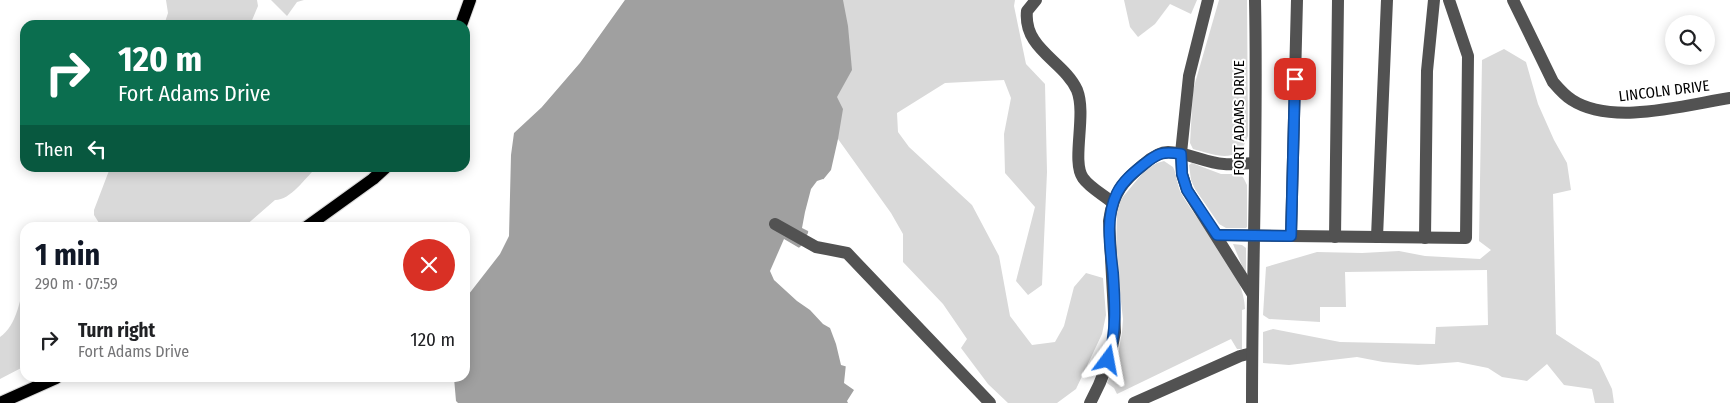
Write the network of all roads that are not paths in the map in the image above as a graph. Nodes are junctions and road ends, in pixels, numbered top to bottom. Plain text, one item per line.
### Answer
1 (470, 0) edge
2 (1036, 0) edge
3 (1208, 0) edge
4 (1255, 0) edge
5 (1297, 0) edge
6 (1338, 0) edge
7 (1387, 0) edge
8 (1434, 0) edge
9 (1449, 0) edge
10 (1514, 0) edge
11 (463, 20) edge
12 (1730, 98) edge
13 (1181, 154) junction
14 (1255, 163) junction
15 (381, 172) edge
16 (1113, 203) junction
17 (313, 222) edge
18 (775, 224) dead end
19 (1217, 235) junction
20 (1254, 236) junction
21 (1291, 236) junction
22 (1335, 237) junction
23 (1377, 237) junction
24 (1425, 238) junction
25 (1252, 293) junction
26 (1252, 353) junction
27 (47, 382) edge
28 (0, 403) edge
29 (990, 403) edge
30 (1090, 403) edge
31 (1134, 403) edge
32 (1252, 403) edge

1 - 11 main road
2 - 16 street
3 - 13 street
4 - 14 street, FORT ADAMS DRIVE
5 - 21 street
6 - 22 street
7 - 23 street
8 - 24 street
9 - 24 street
10 - 12 street, LINCOLN DRIVE
13 - 14 street
13 - 16 street
13 - 19 street
14 - 20 street, FORT ADAMS DRIVE
15 - 17 main road
16 - 30 street
18 - 29 street
19 - 20 street
19 - 25 street
20 - 21 street
20 - 25 street, FORT ADAMS DRIVE
21 - 22 street
22 - 23 street
23 - 24 street
25 - 26 street, FORT ADAMS DRIVE
26 - 31 street
26 - 32 street, FORT ADAMS DRIVE
27 - 28 main road

